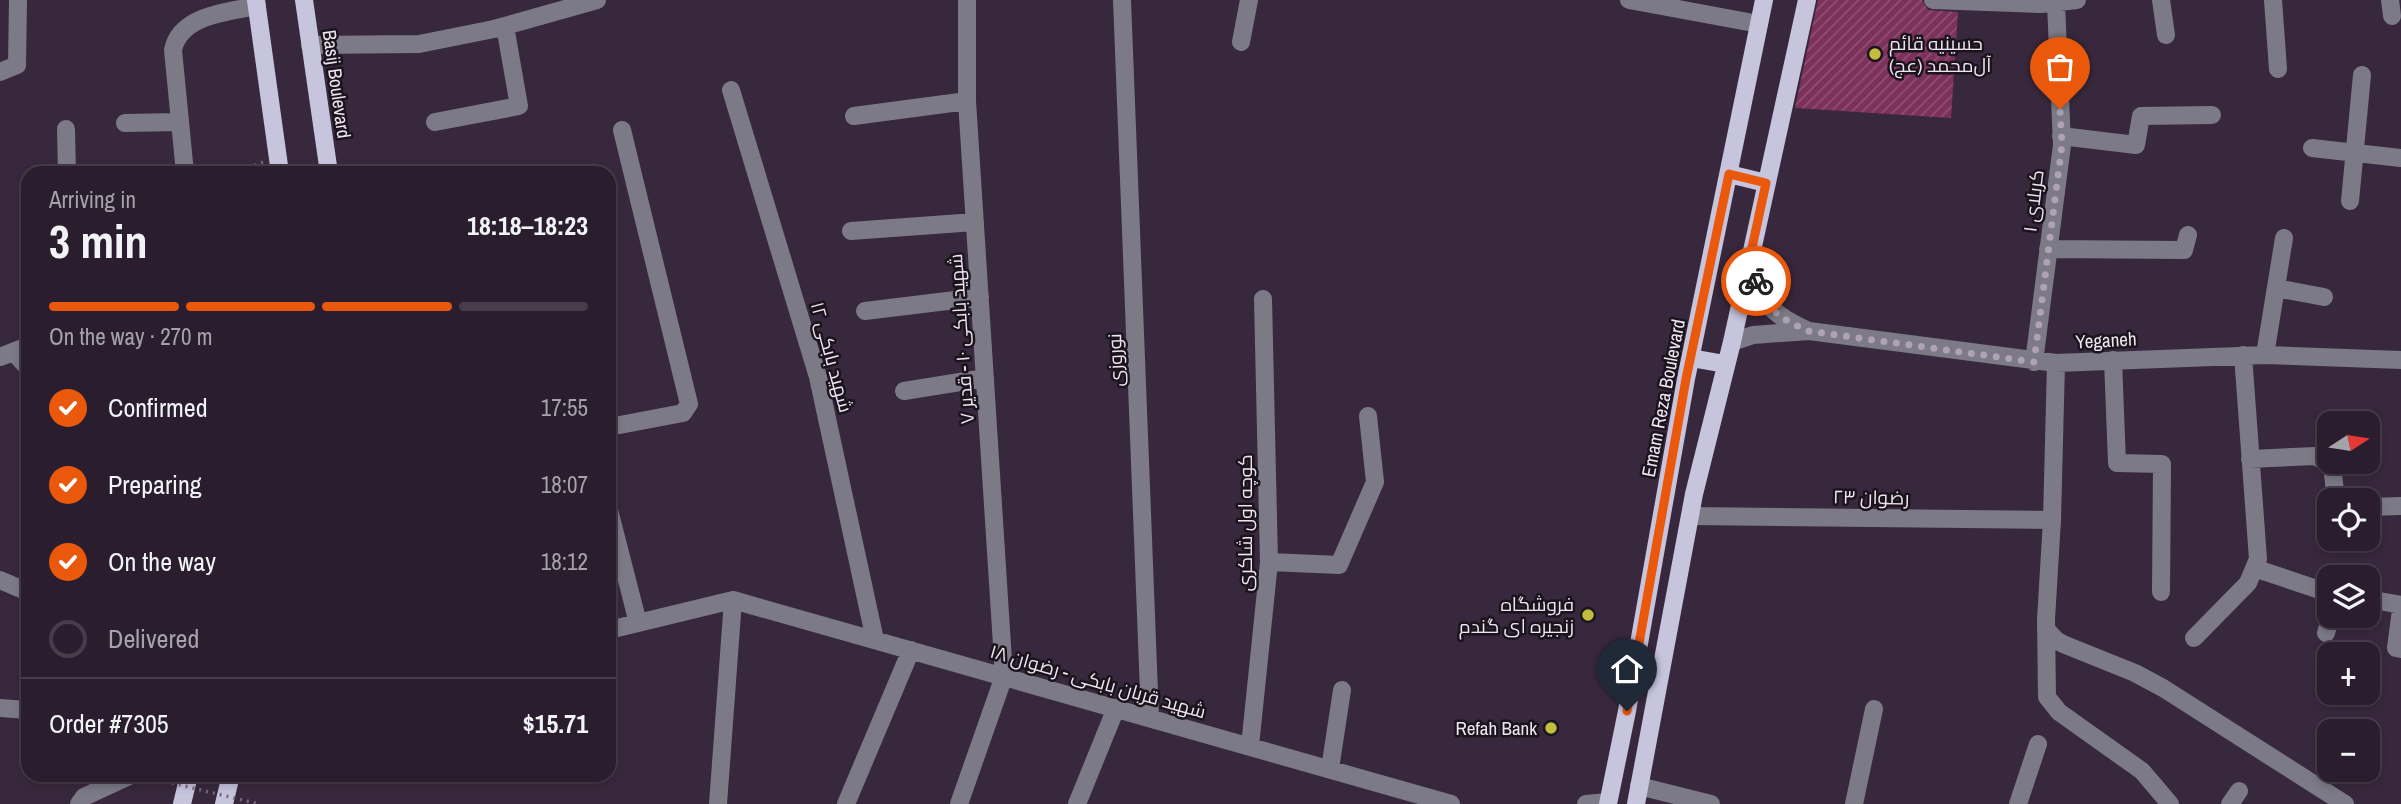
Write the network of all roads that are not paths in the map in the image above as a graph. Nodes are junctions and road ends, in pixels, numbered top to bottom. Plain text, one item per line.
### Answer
1 (18, 0) edge
2 (304, 0) edge
3 (597, 0) edge
4 (967, 0) edge
5 (1122, 0) edge
6 (1249, 0) edge
7 (1629, 0) edge
8 (1764, 0) edge
9 (1807, 0) edge
10 (1933, 0) edge
11 (2161, 0) edge
12 (2273, 0) edge
13 (1959, 1) edge
14 (2067, 1) edge
15 (256, 3) edge
16 (1759, 24) junction
17 (505, 26) junction
18 (2166, 35) dead end
19 (1241, 42) dead end
20 (310, 45) junction
21 (2278, 69) dead end
22 (0, 72) edge
23 (2362, 75) dead end
24 (731, 90) dead end
25 (967, 101) junction
26 (2212, 115) dead end
27 (854, 116) dead end
28 (179, 122) junction
29 (435, 122) dead end
30 (125, 123) dead end
31 (66, 129) dead end
32 (622, 130) dead end
33 (2061, 136) junction
34 (2312, 148) dead end
35 (2355, 153) junction
36 (2401, 158) edge
37 (279, 164) edge
38 (67, 166) edge
39 (183, 166) edge
40 (328, 166) edge
41 (1729, 174) junction
42 (1766, 183) junction
43 (2350, 201) dead end
44 (975, 222) junction
45 (851, 230) dead end
46 (2188, 234) dead end
47 (2284, 239) dead end
48 (2048, 249) junction
49 (1750, 257) junction
50 (2276, 288) junction
51 (2324, 297) dead end
52 (980, 298) junction
53 (1263, 299) dead end
54 (865, 311) dead end
55 (1808, 331) junction
56 (1732, 342) junction
57 (2243, 355) junction
58 (2265, 355) junction
59 (1691, 358) junction
60 (2113, 360) junction
61 (2401, 360) edge
62 (2034, 362) junction
63 (2056, 363) junction
64 (1725, 364) junction
65 (985, 378) junction
66 (904, 391) dead end
67 (1368, 416) dead end
68 (616, 426) edge
69 (2250, 459) junction
70 (2335, 488) edge
71 (2401, 506) edge
72 (2380, 507) edge
73 (1690, 516) junction
74 (2052, 520) junction
75 (616, 537) edge
76 (1269, 562) junction
77 (2254, 568) junction
78 (0, 580) edge
79 (2401, 585) edge
80 (21, 589) edge
81 (2317, 589) edge
82 (2161, 592) dead end
83 (733, 600) junction
84 (2380, 602) edge
85 (2399, 606) edge
86 (638, 623) junction
87 (616, 628) edge
88 (2046, 629) junction
89 (2194, 638) dead end
90 (875, 640) junction
91 (2401, 649) edge
92 (911, 650) junction
93 (1004, 676) junction
94 (1342, 690) dead end
95 (0, 708) edge
96 (1116, 708) junction
97 (1874, 709) dead end
98 (21, 710) edge
99 (1150, 718) junction
100 (2038, 744) dead end
101 (1250, 746) junction
102 (1329, 769) junction
103 (116, 782) edge
104 (187, 782) edge
105 (229, 782) edge
106 (1637, 795) edge
107 (1608, 803) edge
108 (79, 804) edge
109 (182, 804) edge
110 (224, 804) edge
111 (718, 804) edge
112 (846, 804) edge
113 (959, 804) edge
114 (1077, 804) edge
115 (1451, 804) edge
116 (1586, 804) edge
117 (1711, 804) edge
118 (1854, 804) edge
119 (2018, 804) edge
120 (2170, 804) edge
121 (2346, 804) edge

1 - 22 street
2 - 20 main road, Basij Boulevard
3 - 17 street
4 - 25 street, شهید بابکی ۱۰ - قدیر ۷
5 - 99 street, نوروزی
6 - 19 street
7 - 16 street
8 - 16 main road, Emam Reza Boulevard
9 - 42 main road
10 - 13 street
11 - 18 street
12 - 21 street
13 - 14 street
14 - 33 street, کربلای ۱
15 - 28 street
15 - 37 main road
16 - 41 main road, Emam Reza Boulevard
17 - 20 street
17 - 29 street
20 - 40 main road, Basij Boulevard
23 - 35 street
24 - 90 street, شهید بابکی ۱۲
25 - 27 street
25 - 44 street, شهید بابکی ۱۰ - قدیر ۷
26 - 33 street
28 - 30 street
28 - 39 street
31 - 38 street
32 - 68 street
33 - 48 street, کربلای ۱
34 - 35 street
35 - 36 street
35 - 43 street
41 - 42 main road
41 - 59 main road, Emam Reza Boulevard
42 - 49 main road
44 - 45 street
44 - 52 street, شهید بابکی ۱۰ - قدیر ۷
46 - 48 street
47 - 50 street
48 - 62 street, کربلای ۱
49 - 55 street
49 - 56 main road
50 - 51 street
50 - 58 street
52 - 54 street
52 - 65 street, شهید بابکی ۱۰ - قدیر ۷
53 - 76 street, کوچه اول شاکری
55 - 56 street, Yeganeh
55 - 62 street, Yeganeh
56 - 64 main road
57 - 58 street, Yeganeh
57 - 60 street, Yeganeh
57 - 69 street
58 - 61 street, Yeganeh
59 - 64 main road
59 - 107 main road, Emam Reza Boulevard
60 - 63 street, Yeganeh
60 - 82 street
62 - 63 street, Yeganeh
63 - 74 street
64 - 73 main road
65 - 66 street
65 - 93 street, شهید بابکی ۱۰ - قدیر ۷
67 - 76 street
69 - 70 street
69 - 77 street
71 - 72 street
73 - 74 street, رضوان ۲۳
73 - 106 main road
74 - 88 street
75 - 86 street
76 - 101 street, کوچه اول شاکری
77 - 81 street
77 - 89 street
78 - 80 street
79 - 85 street
83 - 86 street
83 - 90 street, شهید قربان بابکی - رضوان ۱۸
83 - 111 street
84 - 85 street
85 - 91 street
86 - 87 street
88 - 120 street
88 - 121 street
90 - 92 street, شهید قربان بابکی - رضوان ۱۸
92 - 93 street, شهید قربان بابکی - رضوان ۱۸
92 - 112 street
93 - 96 street, شهید قربان بابکی - رضوان ۱۸
93 - 113 street
94 - 102 street
95 - 98 street
96 - 99 street, شهید قربان بابکی - رضوان ۱۸
96 - 114 street
97 - 118 street
99 - 101 street, شهید قربان بابکی - رضوان ۱۸
100 - 119 street
101 - 102 street, شهید قربان بابکی - رضوان ۱۸
102 - 115 street, شهید قربان بابکی - رضوان ۱۸
103 - 108 street
104 - 109 main road
105 - 110 main road
106 - 117 street
107 - 116 street

